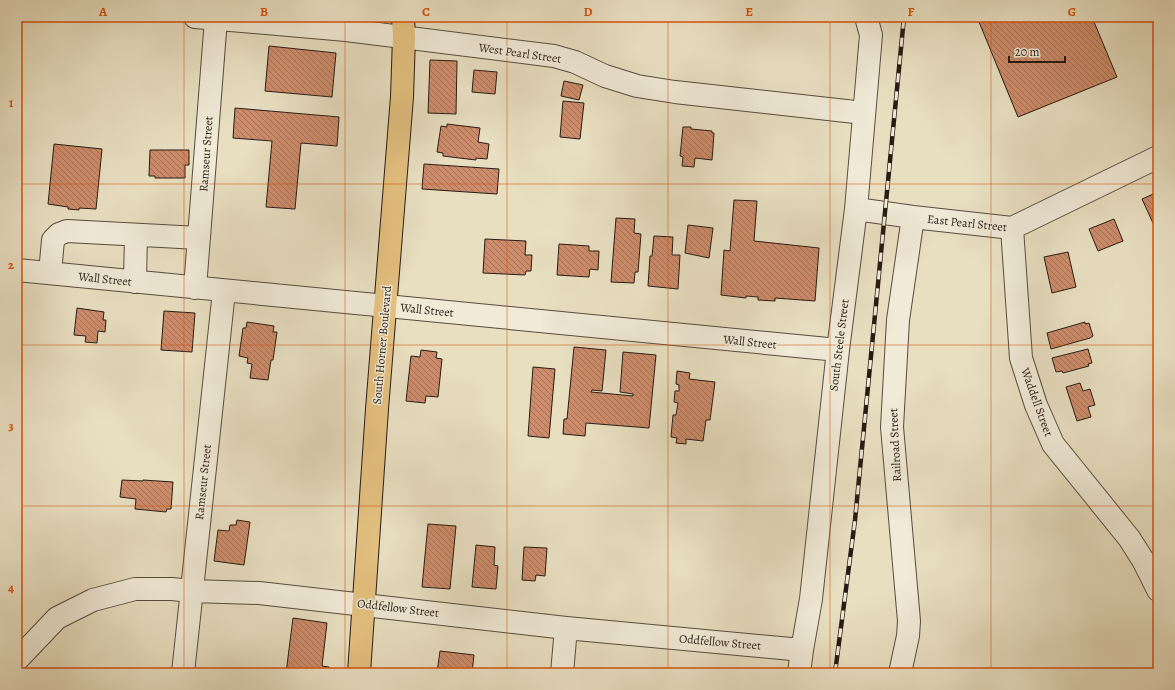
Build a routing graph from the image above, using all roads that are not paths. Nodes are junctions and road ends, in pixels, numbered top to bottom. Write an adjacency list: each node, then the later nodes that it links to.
1 (205, 18): 3 (street, West Pearl Street); 10 (street, Ramseur Street)
2 (870, 23): 4 (street, South Steele Street)
3 (403, 27): 4 (street, West Pearl Street); 16 (main road, South Horner Boulevard)
4 (864, 113): 6 (street, South Steele Street)
5 (1158, 157): 8 (street, East Pearl Street)
6 (856, 209): 7 (street, East Pearl Street); 17 (street, South Steele Street)
7 (913, 217): 8 (street, East Pearl Street); 28 (street, Railroad Street)
8 (1012, 228): 18 (street, Waddell Street)
9 (136, 235): 10 (street); 12 (street); 13 (street)
10 (199, 238): 14 (street, Ramseur Street)
11 (17, 270): 12 (street, Wall Street)
12 (50, 273): 13 (street, Wall Street)
13 (135, 282): 14 (street, Wall Street)
14 (195, 288): 15 (street, Wall Street)
15 (224, 290): 16 (street, Wall Street); 19 (street, Ramseur Street)
16 (386, 306): 17 (street, Wall Street); 20 (main road, South Horner Boulevard)
17 (838, 350): 22 (street, South Steele Street)
18 (1158, 590)
19 (191, 591): 20 (street, Oddfellow Street); 23 (street, Oddfellow Street); 24 (street, Ramseur Street)
20 (364, 604): 21 (street, Oddfellow Street); 25 (main road, South Horner Boulevard)
21 (566, 628): 22 (street, Oddfellow Street); 26 (street)
22 (802, 650): 27 (street, South Steele Street)
23 (17, 660)
24 (183, 673)
25 (359, 673)
26 (562, 673)
27 (799, 673)
28 (900, 673)

